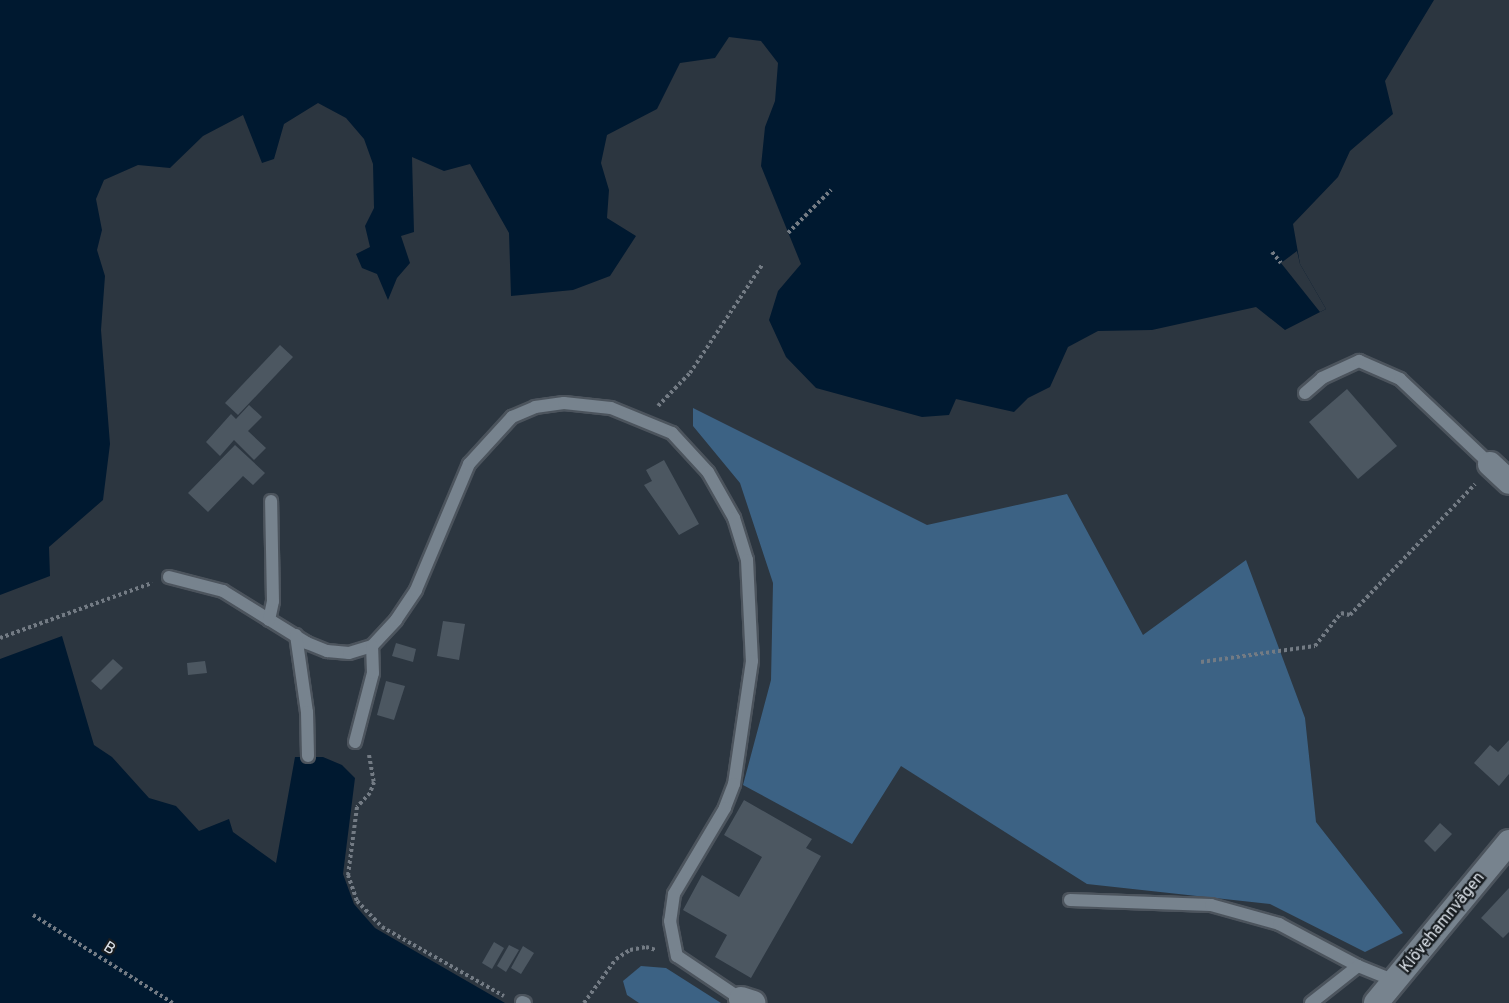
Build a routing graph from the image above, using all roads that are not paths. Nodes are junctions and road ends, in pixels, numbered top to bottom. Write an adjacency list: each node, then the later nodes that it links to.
1 (1305, 393): 2 (lane)
2 (1497, 470)
3 (270, 501): 5 (lane)
4 (169, 577): 5 (lane)
5 (269, 620): 6 (lane)
6 (296, 635): 7 (lane); 9 (lane)
7 (372, 646): 8 (lane); 14 (lane)
8 (355, 742)
9 (308, 756)
10 (1509, 842): 13 (street, Klövehamnvägen)
11 (1070, 900): 12 (lane)
12 (1358, 966): 13 (lane); 15 (lane)
13 (1395, 981): 16 (street, Klövehamnvägen)
14 (747, 1001)
15 (1311, 1003)
16 (1376, 1003)

